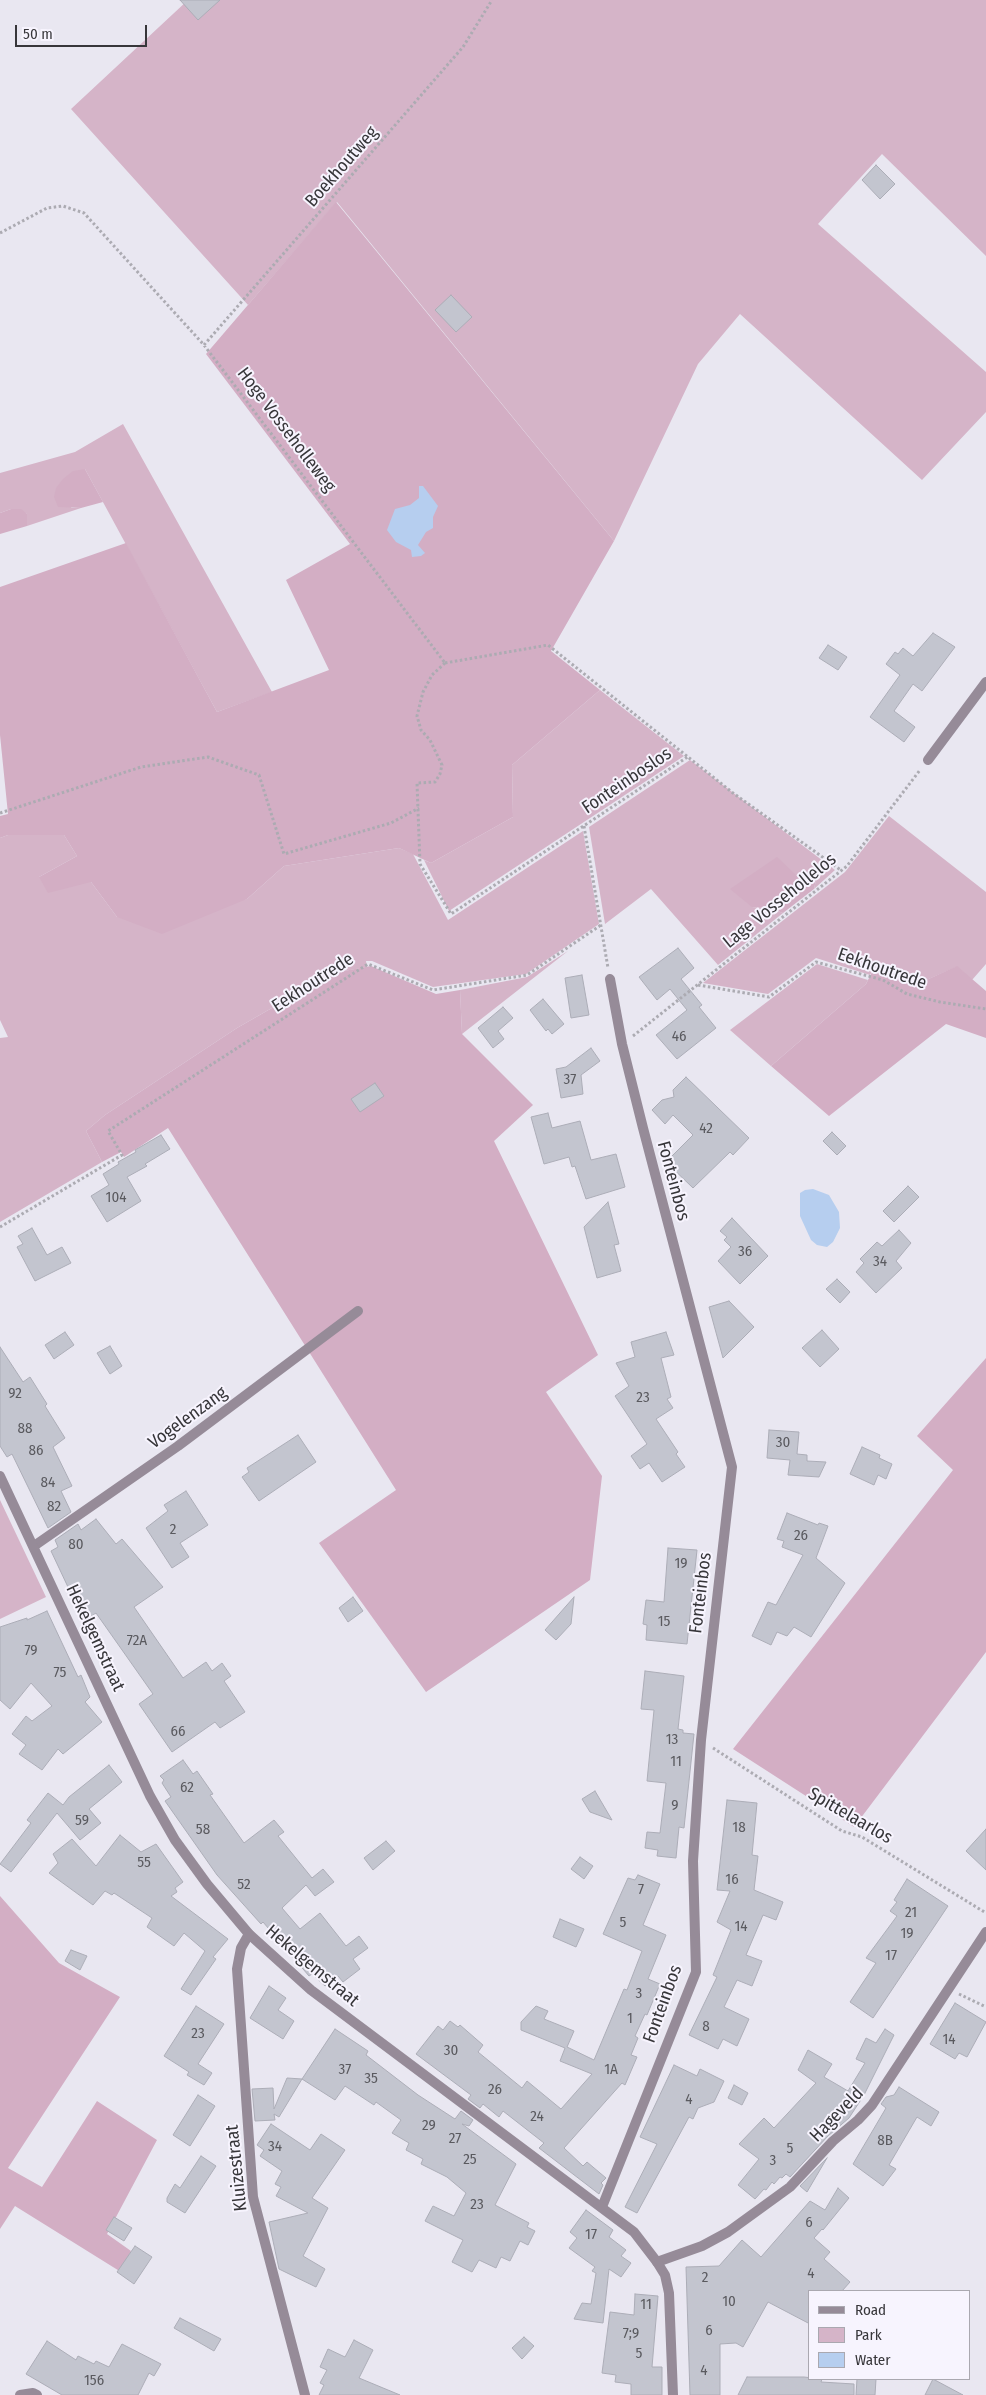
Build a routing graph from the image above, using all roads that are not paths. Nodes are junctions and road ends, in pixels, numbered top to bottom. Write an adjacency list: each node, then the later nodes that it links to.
1 (986, 682): 2 (street)
2 (928, 760)
3 (610, 979): 9 (street, Fonteinbos)
4 (358, 1311): 6 (street, Vogelenzang)
5 (0, 1476): 6 (street, Hekelgemstraat)
6 (34, 1546): 8 (street, Hekelgemstraat)
7 (986, 1932): 10 (street, Hageveld)
8 (249, 1934): 9 (street, Hekelgemstraat); 13 (street, Kluizestraat)
9 (602, 2207): 10 (street, Hekelgemstraat)
10 (657, 2262): 14 (street, Hekelgemstraat)
11 (20, 2395): 12 (street)
12 (37, 2395)
13 (305, 2395)
14 (672, 2395)

